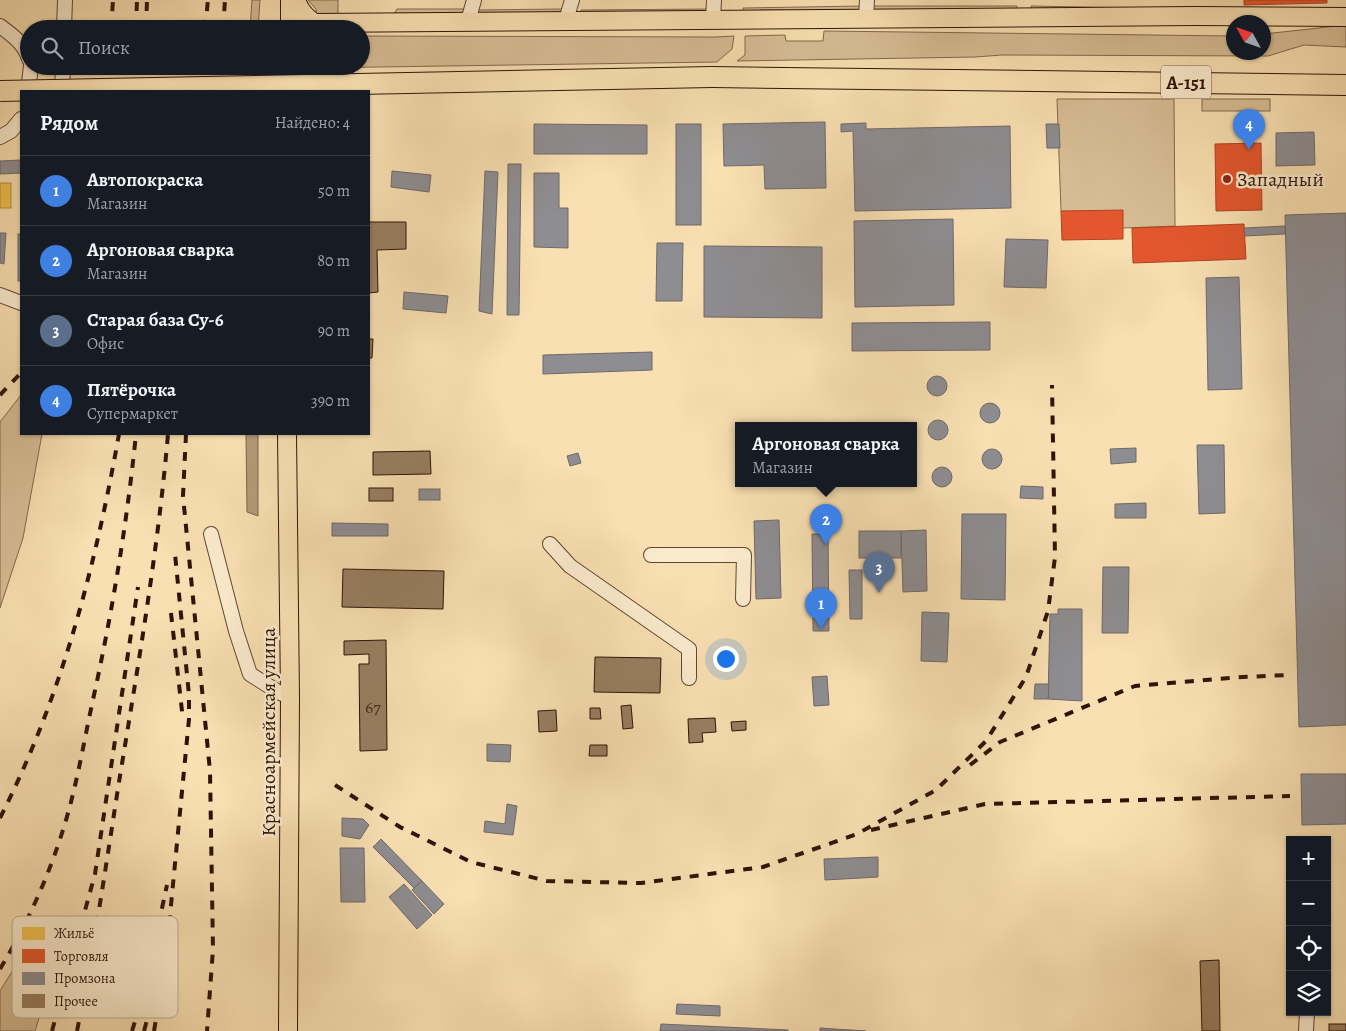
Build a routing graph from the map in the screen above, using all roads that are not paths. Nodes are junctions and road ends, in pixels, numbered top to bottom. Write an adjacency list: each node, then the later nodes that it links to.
1 (65, 0): 9 (street)
2 (290, 0): 10 (main road)
3 (296, 0): 11 (main road)
4 (474, 0): 15 (street)
5 (572, 0): 12 (street)
6 (714, 0): 13 (street)
7 (868, 0): 14 (street)
8 (1346, 17): 14 (main road)
9 (64, 20)
10 (290, 20)
11 (307, 20)
12 (566, 20): 13 (main road); 15 (main road)
13 (713, 20): 14 (main road)
14 (866, 20)
15 (468, 21): 16 (main road)
16 (370, 24)
17 (0, 26): 18 (street)
18 (20, 43)
19 (30, 75): 23 (street)
20 (63, 75): 25 (street)
21 (288, 75): 26 (main road)
22 (1346, 85): 24 (highway, А-151, bridge)
23 (28, 90)
24 (51, 90)
25 (62, 90)
26 (287, 90)
27 (0, 91): 28 (highway, А-151, bridge)
28 (20, 91)
29 (20, 120): 30 (street)
30 (0, 137)
31 (0, 295): 32 (street)
32 (20, 302)
33 (287, 435): 39 (main road, Красноармейская улица)
34 (211, 534): 39 (street)
35 (550, 544): 38 (street)
36 (651, 555): 37 (street)
37 (744, 599)
38 (689, 678)
39 (290, 697): 41 (main road, Красноармейская улица)
40 (1307, 1016): 42 (street)
41 (288, 1031)
42 (1306, 1031)

